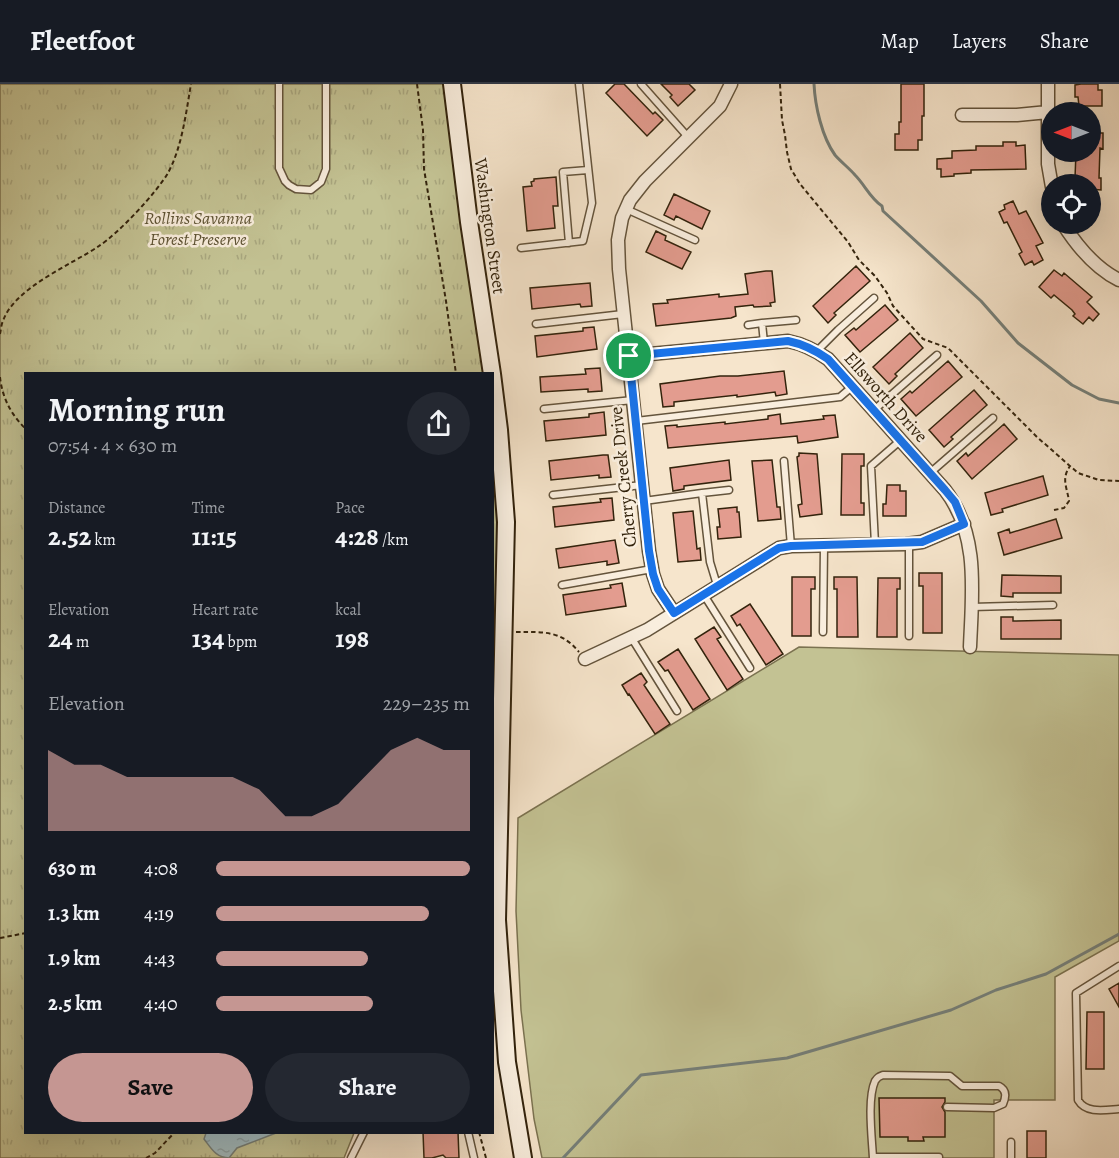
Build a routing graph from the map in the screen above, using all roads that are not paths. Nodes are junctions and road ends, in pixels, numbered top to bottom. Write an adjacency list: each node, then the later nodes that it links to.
1 (279, 84): 2 (lane)
2 (326, 84)
3 (452, 84): 29 (main road, Washington Street)
4 (579, 84): 12 (lane)
5 (641, 84): 11 (lane)
6 (731, 84): 11 (street, Cherry Creek Drive)
7 (1048, 84): 8 (street)
8 (1048, 102)
9 (1041, 113): 10 (street)
10 (962, 115)
11 (689, 138): 13 (street, Cherry Creek Drive)
12 (588, 170): 16 (lane); 16 (lane)
13 (626, 209): 15 (lane); 20 (street, Cherry Creek Drive)
14 (1069, 234): 18 (street)
15 (695, 240)
16 (568, 243): 17 (lane)
17 (520, 248)
18 (1119, 280)
19 (874, 298): 26 (lane)
20 (624, 314): 23 (lane); 28 (street, Cherry Creek Drive)
21 (796, 320): 22 (lane)
22 (762, 323): 24 (lane); 25 (lane)
23 (536, 324)
24 (748, 325)
25 (764, 343): 26 (street, Ellsworth Drive); 28 (street, Ellsworth Drive)
26 (817, 351): 30 (street, Ellsworth Drive)
27 (937, 355): 34 (lane)
28 (629, 356): 32 (street, Cherry Creek Drive)
29 (492, 372)
30 (853, 386): 34 (street, Ellsworth Drive); 36 (lane)
31 (494, 390): 64 (main road, Washington Street)
32 (633, 400): 33 (lane); 36 (street, Cherry Creek Drive)
33 (544, 410)
34 (874, 410): 37 (street, Ellsworth Drive)
35 (993, 418): 39 (lane)
36 (636, 421): 40 (street, Cherry Creek Drive)
37 (901, 440): 39 (street, Ellsworth Drive); 47 (lane)
38 (784, 462): 49 (lane)
39 (930, 473): 45 (street, Ellsworth Drive)
40 (642, 484): 43 (lane); 44 (street, Cherry Creek Drive)
41 (729, 490): 42 (lane)
42 (702, 493): 44 (lane); 52 (lane)
43 (553, 495)
44 (644, 501): 50 (street, Cherry Creek Drive)
45 (964, 524): 46 (street); 55 (street, Ellsworth Drive)
46 (909, 543): 47 (street); 58 (lane)
47 (875, 544): 48 (street)
48 (824, 545): 49 (street); 57 (lane)
49 (791, 546): 52 (street)
50 (652, 569): 51 (lane); 56 (street, Cherry Creek Drive)
51 (562, 585)
52 (717, 586): 53 (street)
53 (703, 595): 56 (street); 62 (lane)
54 (1053, 604): 55 (lane)
55 (972, 607): 60 (street, Ellsworth Drive)
56 (674, 613): 59 (street)
57 (823, 632)
58 (909, 636)
59 (632, 637): 61 (street); 63 (lane)
60 (970, 647)
61 (585, 659)
62 (750, 668)
63 (677, 711)
64 (495, 956): 74 (main road, Washington Street)
65 (1119, 966): 67 (lane)
66 (947, 1107): 75 (lane)
67 (1119, 1109)
68 (363, 1134): 72 (lane)
69 (468, 1134): 73 (lane)
70 (1011, 1143): 76 (lane)
71 (939, 1157): 75 (lane)
72 (351, 1158)
73 (474, 1158)
74 (523, 1158)
75 (873, 1158)
76 (1011, 1158)

